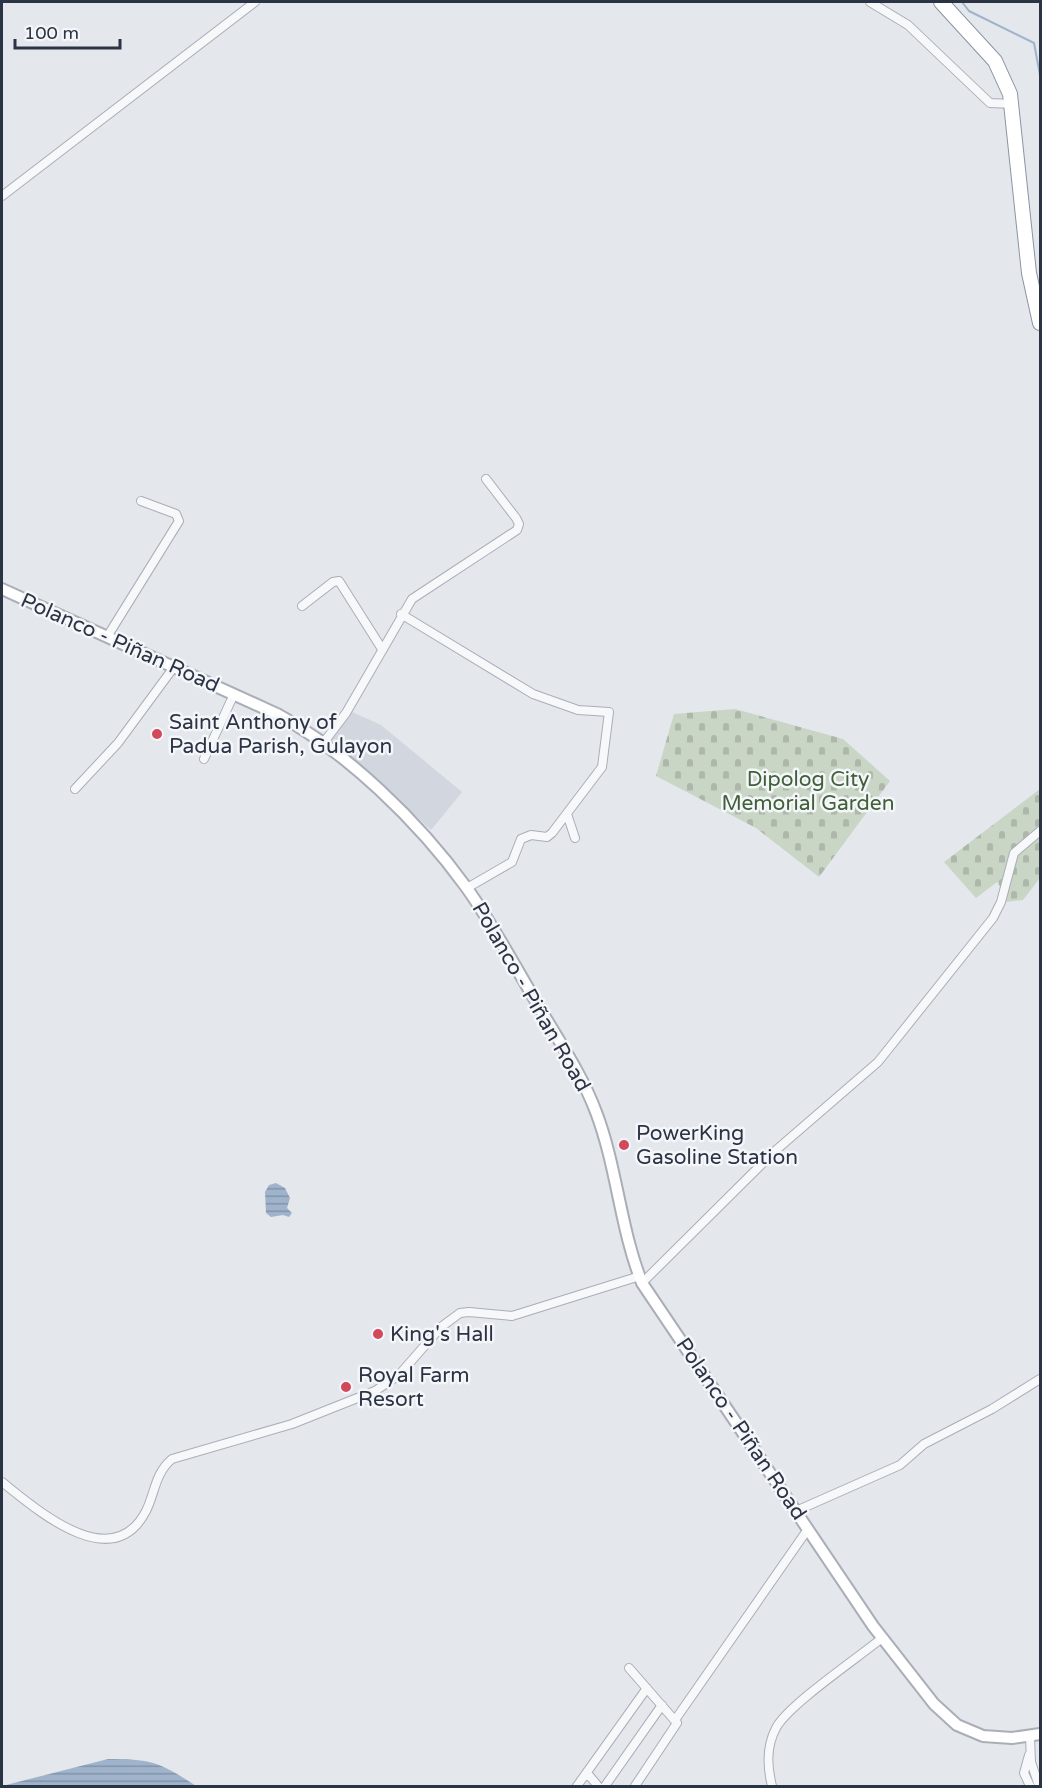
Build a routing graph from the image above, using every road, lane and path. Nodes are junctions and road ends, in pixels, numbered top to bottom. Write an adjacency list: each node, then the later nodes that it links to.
1 (255, 2): 5 (street)
2 (870, 2): 4 (street)
3 (941, 2): 4 (highway)
4 (1013, 104): 6 (highway)
5 (2, 196)
6 (1041, 323)
7 (486, 479): 11 (street)
8 (141, 501): 12 (street)
9 (2, 590): 12 (main road, Polanco - Piñan Road)
10 (302, 606): 13 (street)
11 (401, 614): 13 (street); 19 (street)
12 (107, 637): 14 (main road, Polanco - Piñan Road)
13 (382, 649): 16 (street)
14 (174, 667): 15 (main road, Polanco - Piñan Road); 18 (street)
15 (234, 694): 16 (main road, Polanco - Piñan Road); 17 (street)
16 (324, 742): 22 (main road, Polanco - Piñan Road)
17 (204, 759)
18 (75, 789)
19 (567, 814): 21 (street); 22 (street)
20 (1041, 831): 23 (street)
21 (575, 838)
22 (467, 888): 23 (main road, Polanco - Piñan Road)
23 (641, 1279): 25 (street); 26 (main road, Polanco - Piñan Road)
24 (1041, 1379): 26 (street)
25 (2, 1482)
26 (796, 1510): 27 (main road, Polanco - Piñan Road)
27 (808, 1529): 28 (main road, Polanco - Piñan Road); 32 (street)
28 (882, 1638): 33 (main road, Polanco - Piñan Road); 40 (street)
29 (629, 1668): 30 (street)
30 (647, 1688): 31 (street); 35 (street)
31 (662, 1705): 32 (street); 38 (street)
32 (675, 1720): 39 (street)
33 (1035, 1735): 34 (street)
34 (1031, 1748): 41 (street); 42 (street)
35 (586, 1773): 36 (street); 37 (street)
36 (577, 1786)
37 (598, 1786)
38 (605, 1786)
39 (635, 1786)
40 (772, 1786)
41 (1030, 1786)
42 (1039, 1786)

